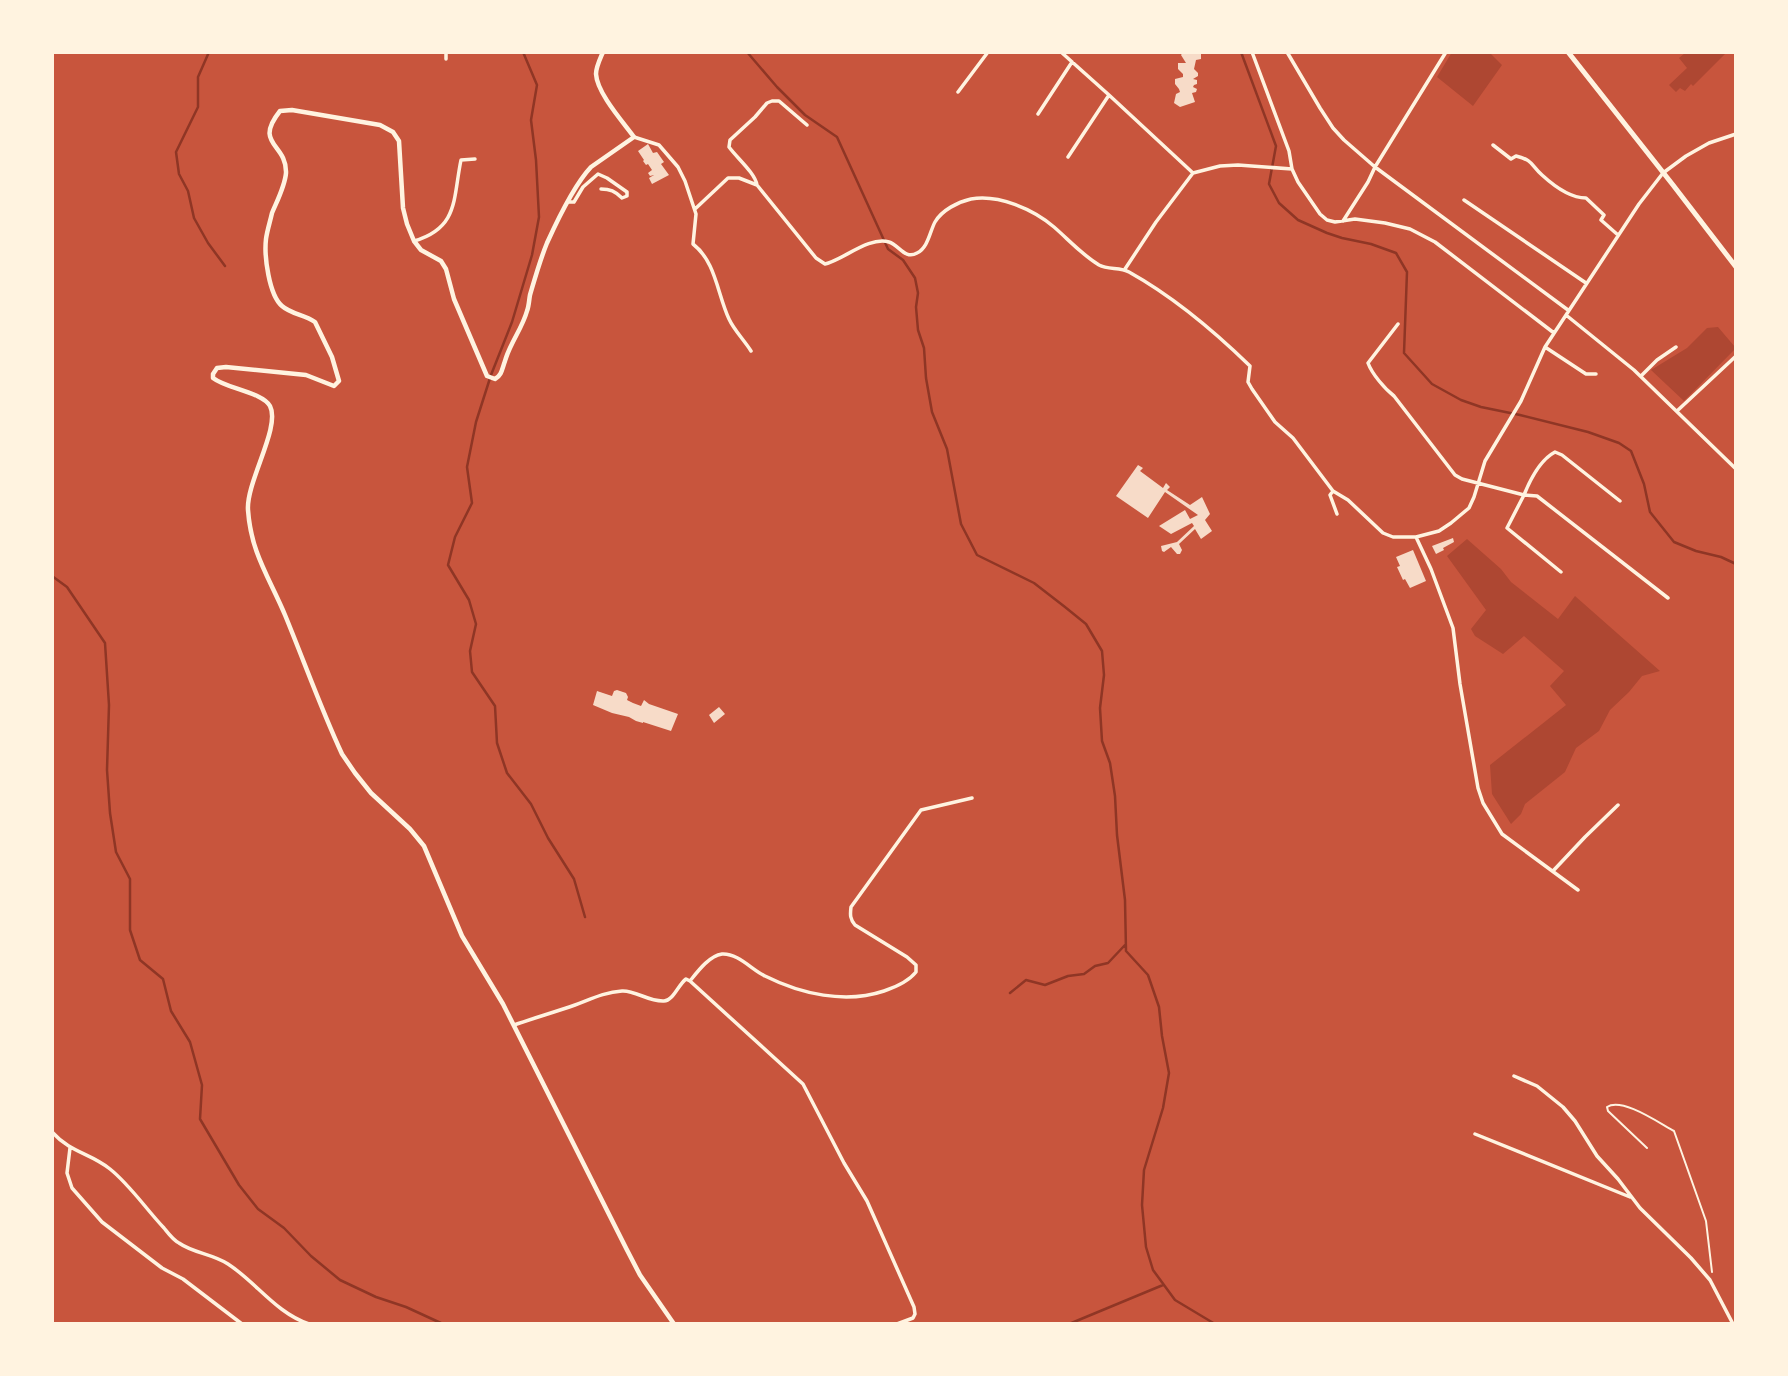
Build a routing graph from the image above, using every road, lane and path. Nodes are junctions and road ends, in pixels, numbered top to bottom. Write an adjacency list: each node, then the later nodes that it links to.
1 (446, 52): 9 (street)
2 (603, 52): 16 (street)
3 (988, 52): 11 (street)
4 (1061, 52): 10 (street)
5 (1252, 52): 21 (street)
6 (1287, 52): 20 (street)
7 (1446, 52): 20 (street)
8 (1568, 52): 23 (main road)
9 (446, 59)
10 (1072, 62): 12 (street); 13 (street)
11 (958, 92)
12 (1109, 95): 18 (street); 22 (street)
13 (1038, 114)
14 (807, 125): 24 (street)
15 (1735, 134): 23 (street)
16 (634, 137): 27 (street); 28 (street)
17 (1493, 145): 30 (street)
18 (1068, 157)
19 (475, 159): 31 (street)
20 (1375, 167): 29 (street); 35 (street)
21 (1292, 169): 22 (street); 29 (street)
22 (1192, 173): 33 (street)
23 (1663, 173): 30 (street); 32 (main road)
24 (757, 185): 28 (street); 33 (street)
25 (601, 189): 27 (street)
26 (1464, 200): 34 (street)
27 (569, 202): 31 (street)
28 (695, 209): 40 (street)
29 (1343, 220): 37 (street)
30 (1618, 235): 34 (street)
31 (414, 241): 59 (street)
32 (1735, 267)
33 (1125, 270): 47 (street)
34 (1587, 283): 35 (street)
35 (1567, 312): 37 (street); 43 (street)
36 (1398, 324): 46 (street)
37 (1554, 333): 39 (street)
38 (1676, 346): 43 (street)
39 (1545, 347): 42 (street); 46 (street)
40 (751, 351)
41 (1735, 356): 44 (street)
42 (1597, 374)
43 (1641, 376): 44 (street)
44 (1677, 411): 45 (street)
45 (1735, 469)
46 (1479, 483): 48 (street); 51 (street)
47 (1333, 491): 50 (street); 51 (street)
48 (1524, 495): 49 (street); 52 (street); 53 (street)
49 (1620, 501)
50 (1337, 514)
51 (1416, 537): 56 (street)
52 (1561, 572)
53 (1668, 598)
54 (972, 798): 58 (street)
55 (1618, 805): 56 (street)
56 (1553, 871): 57 (street)
57 (1578, 890)
58 (690, 981): 59 (street); 70 (street)
59 (513, 1025): 69 (street)
60 (1514, 1076): 65 (street)
61 (52, 1132): 63 (street)
62 (1475, 1134): 65 (street)
63 (70, 1148): 67 (street); 68 (street)
64 (1647, 1148): 66 (path)
65 (1632, 1198): 66 (street)
66 (1710, 1280): 71 (street)
67 (242, 1324)
68 (309, 1324)
69 (674, 1324)
70 (897, 1324)
71 (1733, 1324)

